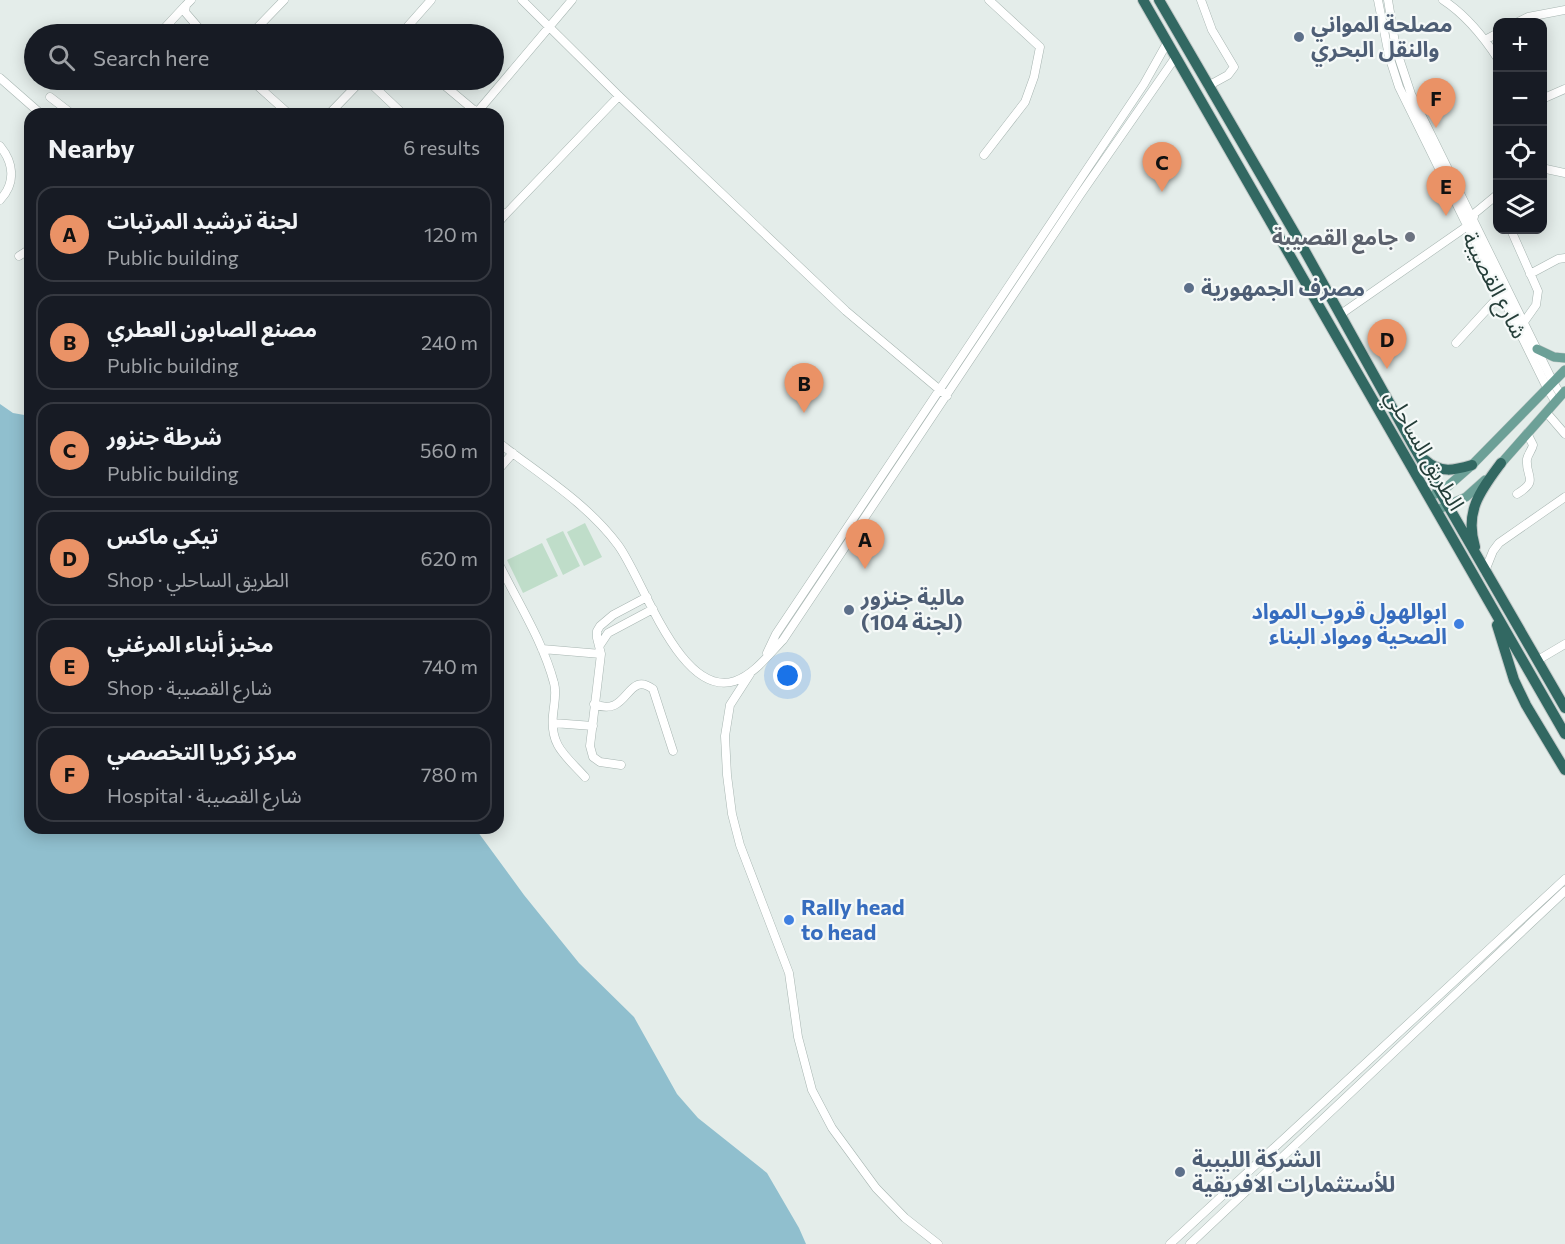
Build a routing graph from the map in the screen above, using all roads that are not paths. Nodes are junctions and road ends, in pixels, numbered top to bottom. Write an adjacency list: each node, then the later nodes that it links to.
1 (284, 0): 17 (street)
2 (431, 0): 18 (street)
3 (522, 0): 19 (street)
4 (572, 0): 19 (street)
5 (989, 0): 45 (street)
6 (1143, 0): 22 (highway, الطريق الساحلي)
7 (1159, 0): 27 (highway, الطريق الساحلي)
8 (1201, 0): 27 (street)
9 (1378, 0): 52 (street, شارع القصيبة)
10 (1388, 0): 51 (street)
11 (1448, 2): 21 (street)
12 (189, 3): 15 (street); 16 (street)
13 (1563, 13): 14 (street)
14 (1526, 18)
15 (169, 24)
16 (194, 24)
17 (261, 24)
18 (410, 24)
19 (550, 26): 26 (street); 34 (street)
20 (1493, 35): 21 (street)
21 (1485, 40): 23 (street)
22 (1167, 44): 24 (highway, الطريق الساحلي); 66 (street)
23 (1493, 53)
24 (1175, 58): 67 (street); 82 (highway, الطريق الساحلي)
25 (0, 78): 37 (street)
26 (504, 80)
27 (1209, 86): 59 (highway, الطريق الساحلي)
28 (1565, 89): 36 (street)
29 (262, 90): 39 (street)
30 (354, 90): 40 (street)
31 (375, 90): 41 (street)
32 (450, 90): 42 (street)
33 (496, 90): 43 (street)
34 (619, 96): 50 (street); 66 (street)
35 (50, 97): 38 (street)
36 (1547, 97)
37 (34, 108)
38 (64, 108)
39 (282, 108)
40 (335, 108)
41 (396, 108)
42 (471, 108)
43 (481, 108)
44 (0, 146): 49 (street)
45 (984, 155)
46 (1547, 168): 47 (street)
47 (1565, 173)
48 (1493, 197): 51 (street)
49 (0, 200)
50 (504, 216)
51 (1473, 220): 52 (street); 60 (street)
52 (1466, 227): 58 (street, شارع القصيبة); 59 (street)
53 (1513, 234): 57 (street)
54 (24, 253): 55 (street)
55 (19, 256)
56 (1565, 258): 57 (street)
57 (1530, 274): 60 (street)
58 (1501, 294): 61 (street); 65 (street, شارع القصيبة)
59 (1341, 314): 72 (highway, الطريق الساحلي)
60 (1524, 322): 62 (street)
61 (1456, 343)
62 (1537, 349): 63 (main road); 65 (street)
63 (1565, 358)
64 (1565, 370): 65 (main road)
65 (1550, 385): 68 (street); 79 (main road)
66 (938, 389): 67 (street); 74 (street)
67 (947, 396): 76 (street)
68 (1560, 396): 69 (main road)
69 (1546, 412): 70 (main road); 71 (street)
70 (1527, 433): 78 (main road); 81 (street)
71 (1565, 434)
72 (1414, 447): 79 (highway); 80 (highway, الطريق الساحلي)
73 (504, 448): 75 (street)
74 (897, 452): 76 (street); 87 (street)
75 (513, 453): 77 (street); 88 (street)
76 (906, 458): 89 (street)
77 (504, 463)
78 (1501, 463): 84 (main road); 85 (highway)
79 (1472, 465): 80 (main road)
80 (1440, 492): 82 (main road); 84 (highway, الطريق الساحلي)
81 (1517, 494)
82 (1430, 496): 84 (highway, الطريق الساحلي)
83 (1565, 497): 85 (street)
84 (1442, 508): 85 (highway, الطريق الساحلي); 90 (highway, الطريق الساحلي)
85 (1482, 566): 96 (highway, الطريق الساحلي)
86 (504, 574): 93 (street)
87 (801, 596): 89 (street); 95 (street)
88 (648, 597): 91 (street); 94 (street)
89 (810, 600): 95 (street)
90 (1491, 605): 102 (highway, الطريق الساحلي); 105 (highway)
91 (653, 609): 94 (street); 97 (street)
92 (1565, 644): 96 (street)
93 (542, 649): 94 (street); 100 (street)
94 (600, 650): 98 (street)
95 (765, 657): 97 (street)
96 (1538, 660): 99 (highway, الطريق الساحلي)
97 (750, 674): 114 (street)
98 (594, 704): 101 (street); 103 (street)
99 (1565, 708)
100 (553, 723): 101 (street); 106 (street)
101 (593, 726): 104 (street)
102 (1565, 734)
103 (673, 751)
104 (621, 765)
105 (1565, 770)
106 (585, 777)
107 (1565, 879): 109 (street)
108 (1565, 891): 109 (street)
109 (1447, 994): 110 (street); 111 (street)
110 (1331, 1095): 111 (street); 112 (street)
111 (1338, 1102): 113 (street)
112 (1195, 1221): 113 (street); 115 (street)
113 (1204, 1231): 116 (street)
114 (938, 1244)
115 (1170, 1244)
116 (1190, 1244)

